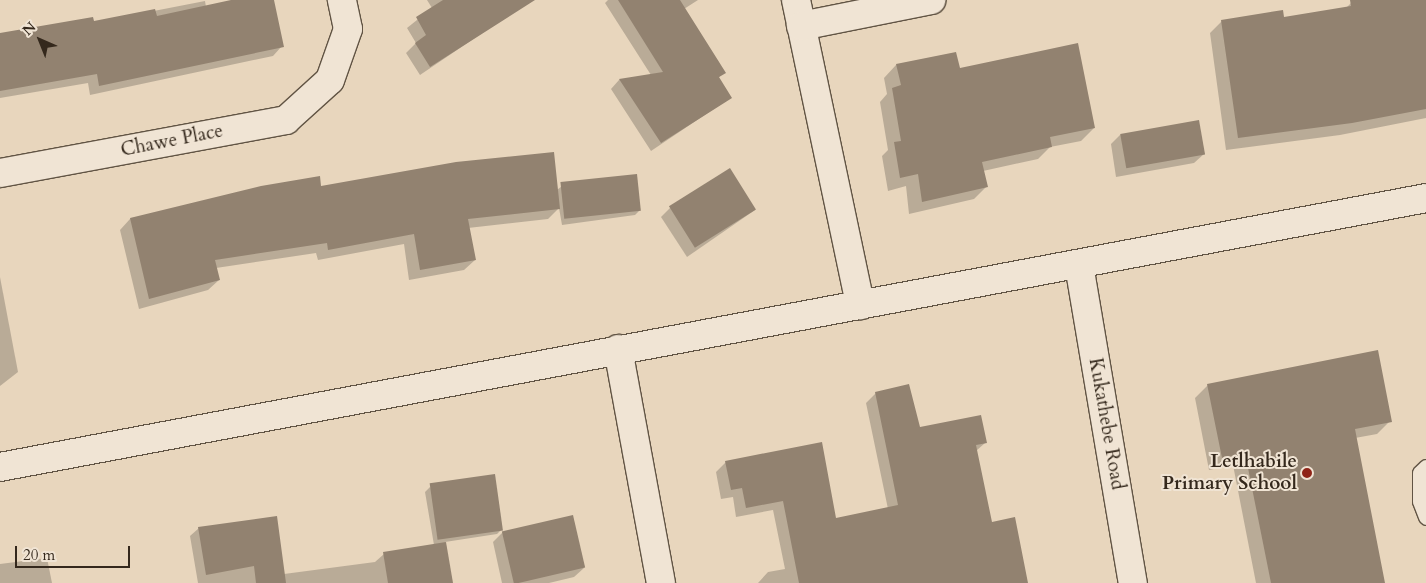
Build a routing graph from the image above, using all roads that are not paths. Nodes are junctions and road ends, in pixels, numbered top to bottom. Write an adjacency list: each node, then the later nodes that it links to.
1 (342, 0): 4 (street, Chawe Place)
2 (931, 0): 3 (street)
3 (798, 13): 7 (street)
4 (0, 173)
5 (1426, 198): 6 (street)
6 (1079, 265): 7 (street); 13 (street, Kukathebe Road)
7 (860, 305): 8 (street)
8 (618, 349): 10 (street); 12 (street)
9 (1426, 467): 11 (lane)
10 (0, 468)
11 (1426, 517)
12 (661, 583)
13 (1133, 583)

